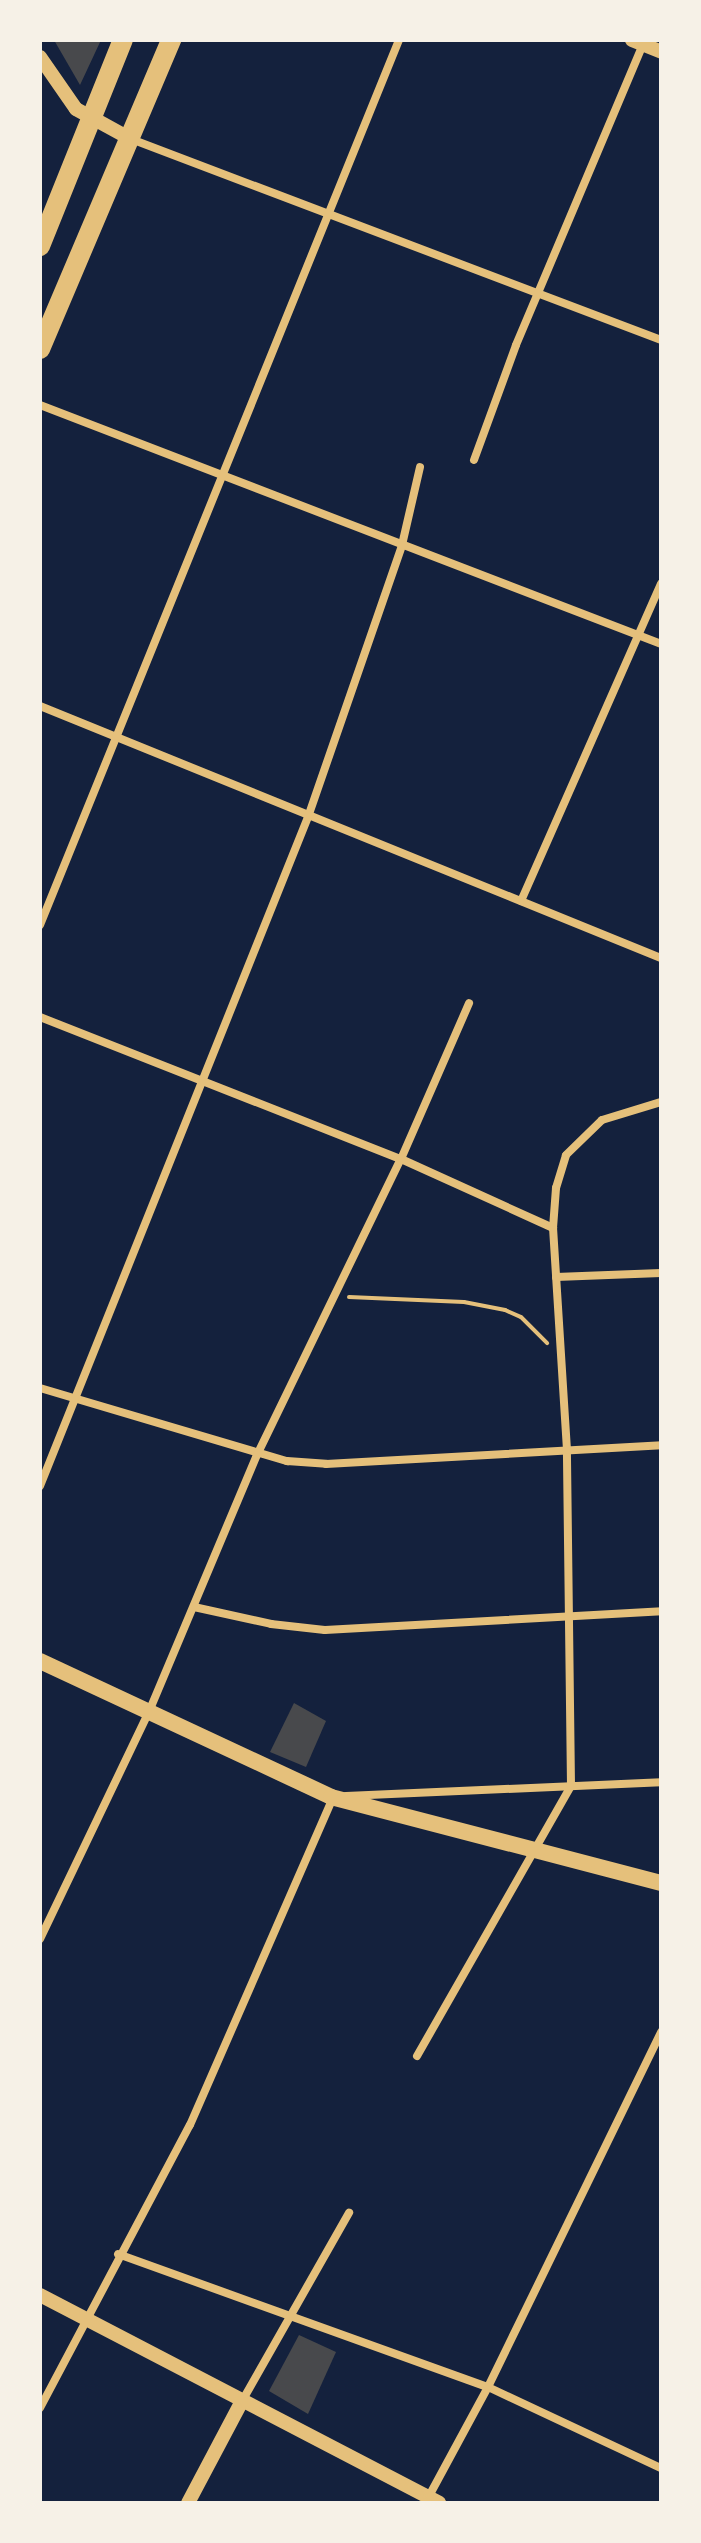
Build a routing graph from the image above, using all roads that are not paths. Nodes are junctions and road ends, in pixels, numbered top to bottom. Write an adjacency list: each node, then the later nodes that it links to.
1 (123, 40): 7 (main road)
2 (171, 40): 8 (main road)
3 (399, 40): 9 (street)
4 (640, 41): 5 (street); 11 (street)
5 (661, 52)
6 (40, 57): 7 (street)
7 (90, 119): 8 (street); 10 (main road)
8 (129, 138): 9 (street); 13 (main road)
9 (327, 212): 11 (street); 17 (street)
10 (40, 246)
11 (539, 292): 12 (street); 15 (street)
12 (661, 340)
13 (40, 349)
14 (40, 405): 17 (street)
15 (474, 460)
16 (420, 467): 18 (street)
17 (221, 474): 18 (street); 23 (street)
18 (402, 545): 20 (street); 24 (street)
19 (661, 584): 20 (street)
20 (640, 637): 21 (street); 25 (street)
21 (661, 644)
22 (40, 706): 23 (street)
23 (114, 736): 24 (street); 26 (street)
24 (308, 817): 25 (street); 30 (street)
25 (521, 901): 27 (street)
26 (40, 925)
27 (661, 958)
28 (469, 1003): 32 (street)
29 (40, 1017): 30 (street)
30 (201, 1078): 32 (street); 37 (street)
31 (660, 1101): 33 (street)
32 (401, 1159): 33 (street); 40 (street)
33 (553, 1228): 35 (street)
34 (661, 1273): 35 (street)
35 (556, 1277): 39 (street)
36 (40, 1388): 37 (street)
37 (77, 1402): 40 (street); 41 (street)
38 (661, 1445): 39 (street)
39 (567, 1450): 40 (street); 44 (street)
40 (257, 1455): 42 (street)
41 (40, 1486)
42 (194, 1607): 44 (street); 46 (street)
43 (661, 1611): 44 (street)
44 (570, 1614): 48 (street)
45 (40, 1661): 46 (main road)
46 (148, 1714): 49 (main road); 52 (street)
47 (661, 1782): 48 (street)
48 (571, 1786): 49 (street); 50 (street)
49 (331, 1797): 50 (main road); 56 (street)
50 (538, 1852): 51 (main road); 54 (street)
51 (661, 1883)
52 (40, 1939)
53 (661, 2032): 60 (street)
54 (417, 2056)
55 (349, 2213): 58 (street)
56 (118, 2254): 58 (street); 59 (street)
57 (40, 2295): 59 (street)
58 (291, 2314): 60 (street); 61 (street)
59 (83, 2319): 61 (street); 62 (street)
60 (488, 2387): 63 (street); 65 (street)
61 (241, 2403): 64 (street); 66 (street)
62 (40, 2408)
63 (661, 2468)
64 (411, 2497): 65 (street)
65 (434, 2500)
66 (188, 2503)

